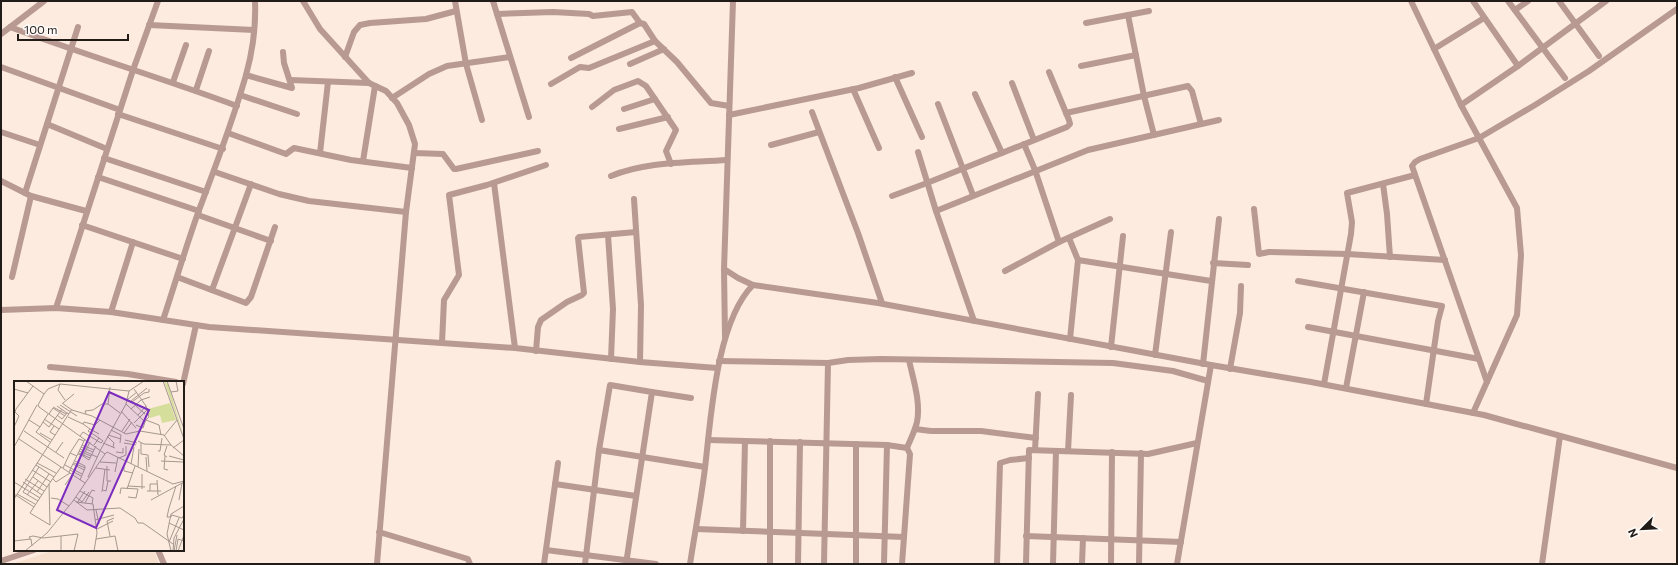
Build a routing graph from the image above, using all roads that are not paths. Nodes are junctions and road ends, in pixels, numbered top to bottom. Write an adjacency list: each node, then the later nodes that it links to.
1 (44, 1): 25 (street)
2 (158, 1): 24 (street)
3 (255, 1): 27 (street)
4 (303, 1): 39 (street)
5 (455, 1): 16 (street)
6 (493, 1): 18 (street)
7 (733, 1): 70 (street)
8 (1411, 1): 33 (street)
9 (1473, 1): 20 (street)
10 (1508, 1): 15 (street)
11 (1528, 1): 15 (street)
12 (1559, 1): 23 (street)
13 (1606, 1): 23 (street)
14 (1677, 9): 90 (street)
15 (1515, 10): 31 (street)
16 (456, 11): 39 (street); 42 (street)
17 (1149, 11): 19 (street)
18 (497, 14): 21 (street); 40 (street)
19 (1128, 15): 22 (street); 37 (street)
20 (1484, 18): 33 (street); 45 (street)
21 (640, 23): 29 (street); 41 (street)
22 (1086, 23)
23 (1576, 24): 31 (street); 38 (street)
24 (149, 25): 27 (street); 47 (street)
25 (10, 27): 28 (street); 34 (street)
26 (78, 27): 34 (street)
27 (254, 30): 50 (street)
28 (1, 34)
29 (655, 41): 32 (street); 57 (street)
30 (186, 45): 54 (street)
31 (1543, 48): 45 (street); 52 (street)
32 (664, 49): 43 (street); 70 (street)
33 (1434, 49): 68 (street)
34 (70, 50): 47 (street); 59 (street)
35 (210, 51): 61 (street)
36 (283, 52): 53 (street)
37 (1136, 55): 44 (street); 64 (street)
38 (1599, 56)
39 (345, 57): 58 (street)
40 (510, 57): 42 (street); 78 (street)
41 (571, 58)
42 (466, 64): 65 (street); 80 (street)
43 (630, 64)
44 (1082, 66)
45 (1518, 66): 68 (street)
46 (1, 67): 59 (street)
47 (133, 70): 54 (street); 73 (street)
48 (1049, 72): 75 (street)
49 (912, 73): 51 (street)
50 (246, 75): 53 (street); 63 (street)
51 (895, 77): 60 (street); 89 (street)
52 (1565, 78)
53 (290, 80): 55 (street)
54 (172, 82): 61 (street)
55 (328, 82): 58 (street); 101 (street)
56 (1012, 83): 91 (street)
57 (551, 84)
58 (372, 85): 65 (street); 105 (street)
59 (58, 88): 73 (street); 82 (street)
60 (853, 89): 77 (street); 95 (street)
61 (196, 90): 69 (street)
62 (975, 94): 102 (street)
63 (240, 95): 69 (street); 76 (street)
64 (1144, 96): 75 (street); 83 (street); 88 (street)
65 (392, 98): 99 (street)
66 (655, 99): 71 (street); 72 (street); 79 (street)
67 (938, 104): 109 (street)
68 (1461, 105): 90 (street)
69 (237, 106): 87 (street)
70 (729, 106): 77 (street)
71 (592, 107)
72 (624, 109)
73 (119, 112): 96 (street); 97 (street)
74 (812, 112): 86 (street)
75 (1066, 113): 91 (street)
76 (297, 114)
77 (729, 115): 104 (street)
78 (529, 116)
79 (668, 117): 84 (street); 106 (street)
80 (482, 120)
81 (1219, 120): 83 (street)
82 (47, 124): 93 (street); 96 (street)
83 (1201, 124): 88 (street)
84 (619, 129)
85 (1, 132): 93 (street)
86 (819, 132): 94 (street); 164 (street)
87 (228, 133): 97 (street); 101 (street)
88 (1154, 135): 110 (street)
89 (922, 137)
90 (1479, 138): 112 (street); 196 (street)
91 (1034, 140): 92 (street)
92 (1024, 144): 102 (street); 110 (street)
93 (40, 145): 121 (street)
94 (771, 145)
95 (879, 148)
96 (107, 149): 103 (street)
97 (222, 149): 111 (street)
98 (538, 151): 99 (street)
99 (414, 152): 108 (street)
100 (918, 152): 117 (street)
101 (320, 153): 105 (street)
102 (1002, 153): 109 (street)
103 (104, 158): 114 (street); 120 (street)
104 (727, 160): 106 (street); 152 (street)
105 (363, 162): 108 (street)
106 (671, 164): 113 (street)
107 (546, 165): 116 (street)
108 (412, 168): 129 (street)
109 (963, 169): 117 (street); 122 (street)
110 (1035, 170): 122 (street); 143 (street)
111 (215, 172): 118 (street); 120 (street)
112 (1415, 175): 119 (street); 148 (street)
113 (611, 176)
114 (98, 177): 128 (street); 130 (street)
115 (1, 181): 121 (street)
116 (494, 183): 177 (street); 179 (street)
117 (927, 183): 124 (street); 127 (street)
118 (251, 184): 129 (street); 135 (street)
119 (1383, 184): 144 (street); 145 (street)
120 (206, 192): 130 (street)
121 (25, 193): 123 (street)
122 (973, 195): 127 (street)
123 (31, 196): 128 (street); 155 (street)
124 (892, 196)
125 (634, 199): 136 (street)
126 (1254, 209): 144 (street)
127 (936, 211): 169 (street)
128 (86, 212): 133 (street)
129 (406, 212): 174 (street)
130 (198, 213): 135 (street); 146 (street)
131 (1110, 219): 140 (street)
132 (1219, 219): 149 (street)
133 (82, 225): 142 (street); 165 (street)
134 (276, 227): 141 (street)
135 (235, 228): 141 (street); 162 (street)
136 (636, 232): 138 (street); 186 (street)
137 (1171, 232): 154 (street)
138 (608, 235): 180 (street); 183 (street)
139 (1123, 236): 151 (street)
140 (1069, 238): 143 (street); 147 (street)
141 (271, 241): 162 (street)
142 (133, 242): 146 (street); 167 (street)
143 (1059, 242): 153 (street)
144 (1347, 254): 145 (street); 161 (street)
145 (1390, 257): 148 (street)
146 (183, 259): 156 (street)
147 (1078, 260): 151 (street); 175 (street)
148 (1444, 260): 184 (street)
149 (1213, 263): 150 (street); 157 (street)
150 (1248, 265)
151 (1119, 266): 154 (street); 178 (street)
152 (724, 269): 159 (street); 176 (street)
153 (1006, 271)
154 (1166, 274): 157 (street); 182 (street)
155 (12, 277)
156 (177, 277): 162 (street); 168 (street)
157 (1211, 281): 189 (street)
158 (1298, 281): 161 (street)
159 (753, 285): 164 (street); 176 (street)
160 (1241, 286): 192 (street)
161 (1341, 288): 163 (street); 172 (street)
162 (212, 290)
163 (1364, 292): 173 (street); 181 (street)
164 (882, 303): 169 (street)
165 (56, 308): 166 (street); 167 (street)
166 (1, 310)
167 (111, 312): 168 (street)
168 (163, 320): 170 (street)
169 (974, 321): 175 (street)
170 (196, 325): 174 (street); 194 (street)
171 (1308, 327): 172 (street)
172 (1334, 332): 173 (street); 197 (street)
173 (1356, 336): 181 (street); 198 (street)
174 (396, 339): 177 (street); 233 (street)
175 (1070, 339): 178 (street)
176 (725, 342): 188 (street)
177 (442, 343): 179 (street)
178 (1111, 346): 182 (street)
179 (515, 348): 180 (street)
180 (536, 351): 183 (street)
181 (1434, 352): 184 (street); 203 (street)
182 (1155, 355): 189 (street)
183 (611, 359): 186 (street)
184 (1479, 359): 196 (street)
185 (909, 360): 187 (street); 195 (street); 205 (street)
186 (640, 362): 188 (street)
187 (828, 363): 188 (street); 212 (street)
188 (718, 364): 208 (street)
189 (1203, 364): 190 (street)
190 (1210, 365): 192 (street); 195 (street)
191 (50, 367): 193 (street)
192 (1230, 369): 197 (street)
193 (170, 381)
194 (183, 381)
195 (1208, 381): 213 (street)
196 (1487, 382): 204 (street)
197 (1324, 384): 198 (street)
198 (1346, 388): 203 (street)
199 (652, 392): 202 (street); 217 (street); 223 (street)
200 (1038, 394): 207 (street)
201 (1071, 396): 220 (street)
202 (691, 398)
203 (1426, 404): 204 (street)
204 (1473, 413): 206 (street)
205 (914, 429): 207 (street); 216 (street)
206 (1560, 436): 227 (street); 272 (street)
207 (1036, 438): 218 (street)
208 (708, 440): 209 (street); 226 (street)
209 (745, 441): 210 (street); 232 (street)
210 (770, 442): 211 (street); 234 (street)
211 (800, 442): 212 (street); 235 (street)
212 (826, 443): 214 (street); 236 (street)
213 (1197, 443): 222 (street); 245 (street)
214 (856, 444): 215 (street); 237 (street)
215 (887, 445): 216 (street); 239 (street)
216 (907, 448): 240 (street)
217 (600, 450): 223 (street); 229 (street)
218 (1035, 450): 219 (street); 224 (street)
219 (1056, 451): 220 (street); 241 (street)
220 (1068, 451): 221 (street)
221 (1112, 452): 222 (street); 243 (street)
222 (1141, 453): 244 (street)
223 (642, 457): 226 (street); 230 (street)
224 (1029, 458): 238 (street); 265 (street)
225 (558, 464): 228 (street)
226 (705, 467): 231 (street)
227 (1677, 468)
228 (555, 484): 229 (street); 246 (street)
229 (594, 490): 230 (street); 249 (street)
230 (636, 496): 251 (street)
231 (696, 529): 232 (street); 258 (street)
232 (743, 531): 234 (street)
233 (379, 532): 253 (street); 254 (street)
234 (770, 532): 235 (street); 259 (street)
235 (799, 533): 236 (street); 260 (street)
236 (825, 534): 237 (street); 261 (street)
237 (856, 536): 239 (street); 262 (street)
238 (1026, 536): 241 (street); 266 (street)
239 (885, 537): 240 (street); 263 (street)
240 (904, 537): 264 (street)
241 (1054, 537): 242 (street); 267 (street)
242 (1083, 538): 243 (street); 268 (street)
243 (1111, 539): 244 (street); 269 (street)
244 (1140, 540): 245 (street); 270 (street)
245 (1180, 542): 271 (street)
246 (546, 550): 249 (street); 255 (street)
247 (31, 551): 250 (street)
248 (158, 551): 252 (street)
249 (586, 555): 251 (street); 256 (street)
250 (1, 561)
251 (627, 562): 257 (street)
252 (164, 564)
253 (377, 564)
254 (470, 564)
255 (544, 564)
256 (585, 564)
257 (656, 564)
258 (690, 564)
259 (770, 564)
260 (798, 564)
261 (824, 564)
262 (856, 564)
263 (884, 564)
264 (902, 564)
265 (997, 564)
266 (1026, 564)
267 (1053, 564)
268 (1082, 564)
269 (1111, 564)
270 (1139, 564)
271 (1177, 564)
272 (1542, 564)

